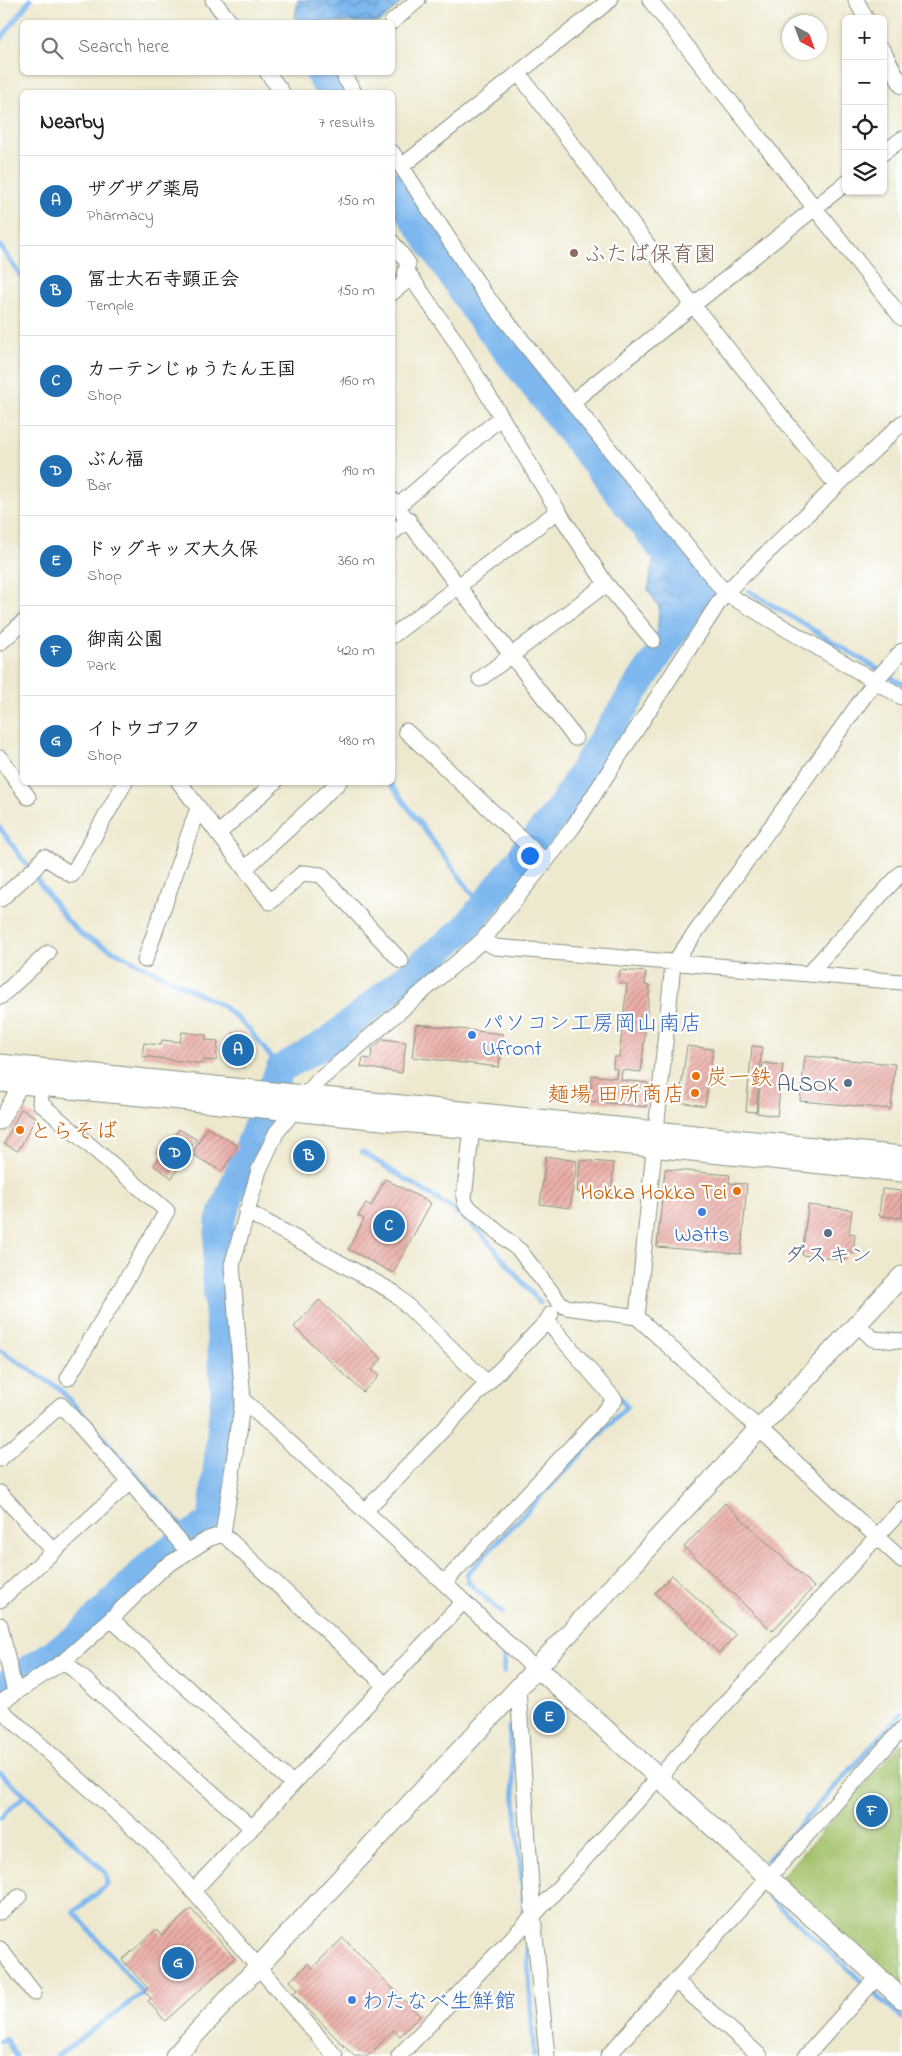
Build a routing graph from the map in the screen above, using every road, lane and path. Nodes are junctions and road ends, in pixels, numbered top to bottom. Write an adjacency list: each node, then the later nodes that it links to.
1 (213, 0): 7 (street)
2 (418, 0): 8 (street)
3 (610, 0): 10 (street)
4 (650, 0): 21 (street)
5 (856, 0): 6 (street)
6 (864, 15)
7 (228, 20)
8 (394, 20)
9 (887, 58): 13 (street)
10 (519, 74): 19 (street); 25 (street)
11 (269, 75): 14 (street)
12 (346, 75): 15 (street)
13 (902, 86)
14 (280, 90)
15 (353, 90)
16 (902, 139): 17 (street)
17 (887, 151)
18 (395, 156): 19 (street)
19 (402, 166): 27 (street)
20 (842, 186): 21 (street)
21 (815, 207): 25 (street); 26 (street)
22 (395, 246): 23 (street)
23 (406, 270): 24 (street); 28 (street)
24 (395, 291)
25 (693, 305): 27 (street); 30 (street)
26 (902, 318)
27 (572, 402): 37 (street)
28 (502, 418): 31 (street); 32 (street)
29 (902, 423): 30 (street)
30 (836, 486): 37 (street)
31 (395, 503): 33 (street)
32 (558, 510): 35 (street); 36 (street)
33 (409, 520): 34 (street); 36 (street)
34 (395, 530)
35 (606, 584): 40 (street); 43 (street)
36 (459, 585): 39 (street); 43 (street)
37 (725, 593): 44 (street); 57 (street)
38 (20, 625): 41 (street)
39 (395, 634)
40 (653, 640)
41 (0, 643)
42 (902, 652): 44 (street)
43 (512, 655): 45 (street); 48 (street)
44 (880, 675): 46 (street); 65 (street)
45 (480, 679)
46 (902, 697)
47 (406, 730): 57 (street)
48 (576, 738)
49 (0, 758): 54 (street)
50 (123, 785): 60 (street)
51 (181, 785): 55 (street)
52 (272, 785): 56 (street)
53 (336, 785): 58 (street)
54 (28, 797)
55 (198, 808): 56 (street); 63 (street)
56 (218, 834): 58 (street)
57 (542, 858): 61 (street)
58 (245, 869): 64 (street)
59 (902, 872): 66 (street)
60 (0, 899)
61 (483, 940): 65 (street); 73 (street)
62 (48, 953): 68 (street)
63 (145, 960)
64 (401, 961)
65 (673, 964): 66 (street); 77 (street)
66 (809, 974): 67 (street)
67 (902, 982)
68 (0, 997)
69 (0, 1064): 70 (street)
70 (43, 1077): 72 (street); 73 (street); 74 (street); 87 (street)
71 (0, 1082): 72 (street)
72 (21, 1084): 75 (street)
73 (307, 1094): 74 (street); 77 (street)
74 (294, 1112): 76 (street); 80 (street)
75 (0, 1122)
76 (472, 1128): 77 (street); 82 (street)
77 (654, 1139): 78 (street); 79 (street); 83 (street)
78 (902, 1156)
79 (902, 1172)
80 (246, 1211): 88 (street); 89 (street)
81 (902, 1276): 85 (street)
82 (559, 1302): 83 (street); 84 (street)
83 (637, 1317): 90 (street)
84 (547, 1321): 88 (street); 101 (street)
85 (857, 1324): 86 (street); 90 (street)
86 (902, 1341)
87 (68, 1378)
88 (487, 1383): 95 (street)
89 (243, 1400): 95 (street); 96 (street)
90 (759, 1429): 97 (street); 107 (street)
91 (0, 1459): 92 (street)
92 (130, 1482): 98 (street); 99 (street)
93 (0, 1493): 99 (street)
94 (902, 1509): 97 (street)
95 (365, 1511): 101 (street)
96 (223, 1534): 98 (street); 109 (street)
97 (876, 1536): 100 (street); 114 (street)
98 (184, 1546): 104 (street)
99 (54, 1551): 102 (street)
100 (902, 1560)
101 (444, 1583): 103 (street)
102 (0, 1600)
103 (463, 1602): 107 (street); 109 (street)
104 (111, 1619): 106 (street); 115 (street)
105 (0, 1624): 108 (street)
106 (64, 1661): 108 (street); 116 (street)
107 (535, 1669): 110 (street); 114 (street)
108 (13, 1684): 111 (street)
109 (385, 1685): 115 (street)
110 (518, 1688): 121 (street); 123 (street)
111 (0, 1703)
112 (0, 1708): 118 (street)
113 (902, 1729): 117 (street)
114 (659, 1777): 117 (street); 121 (street)
115 (292, 1783): 116 (street)
116 (251, 1827): 118 (street)
117 (769, 1877): 124 (street); 125 (street)
118 (193, 1891): 123 (street)
119 (19, 1897): 120 (street)
120 (0, 1912)
121 (527, 1922): 130 (street); 131 (street)
122 (0, 1949): 126 (street)
123 (258, 1966): 128 (street); 129 (street)
124 (676, 1981): 132 (street); 133 (street)
125 (871, 1984): 127 (street); 134 (street)
126 (34, 1993)
127 (902, 1999)
128 (175, 2056)
129 (335, 2056)
130 (399, 2056)
131 (547, 2056)
132 (608, 2056)
133 (760, 2056)
134 (806, 2056)

